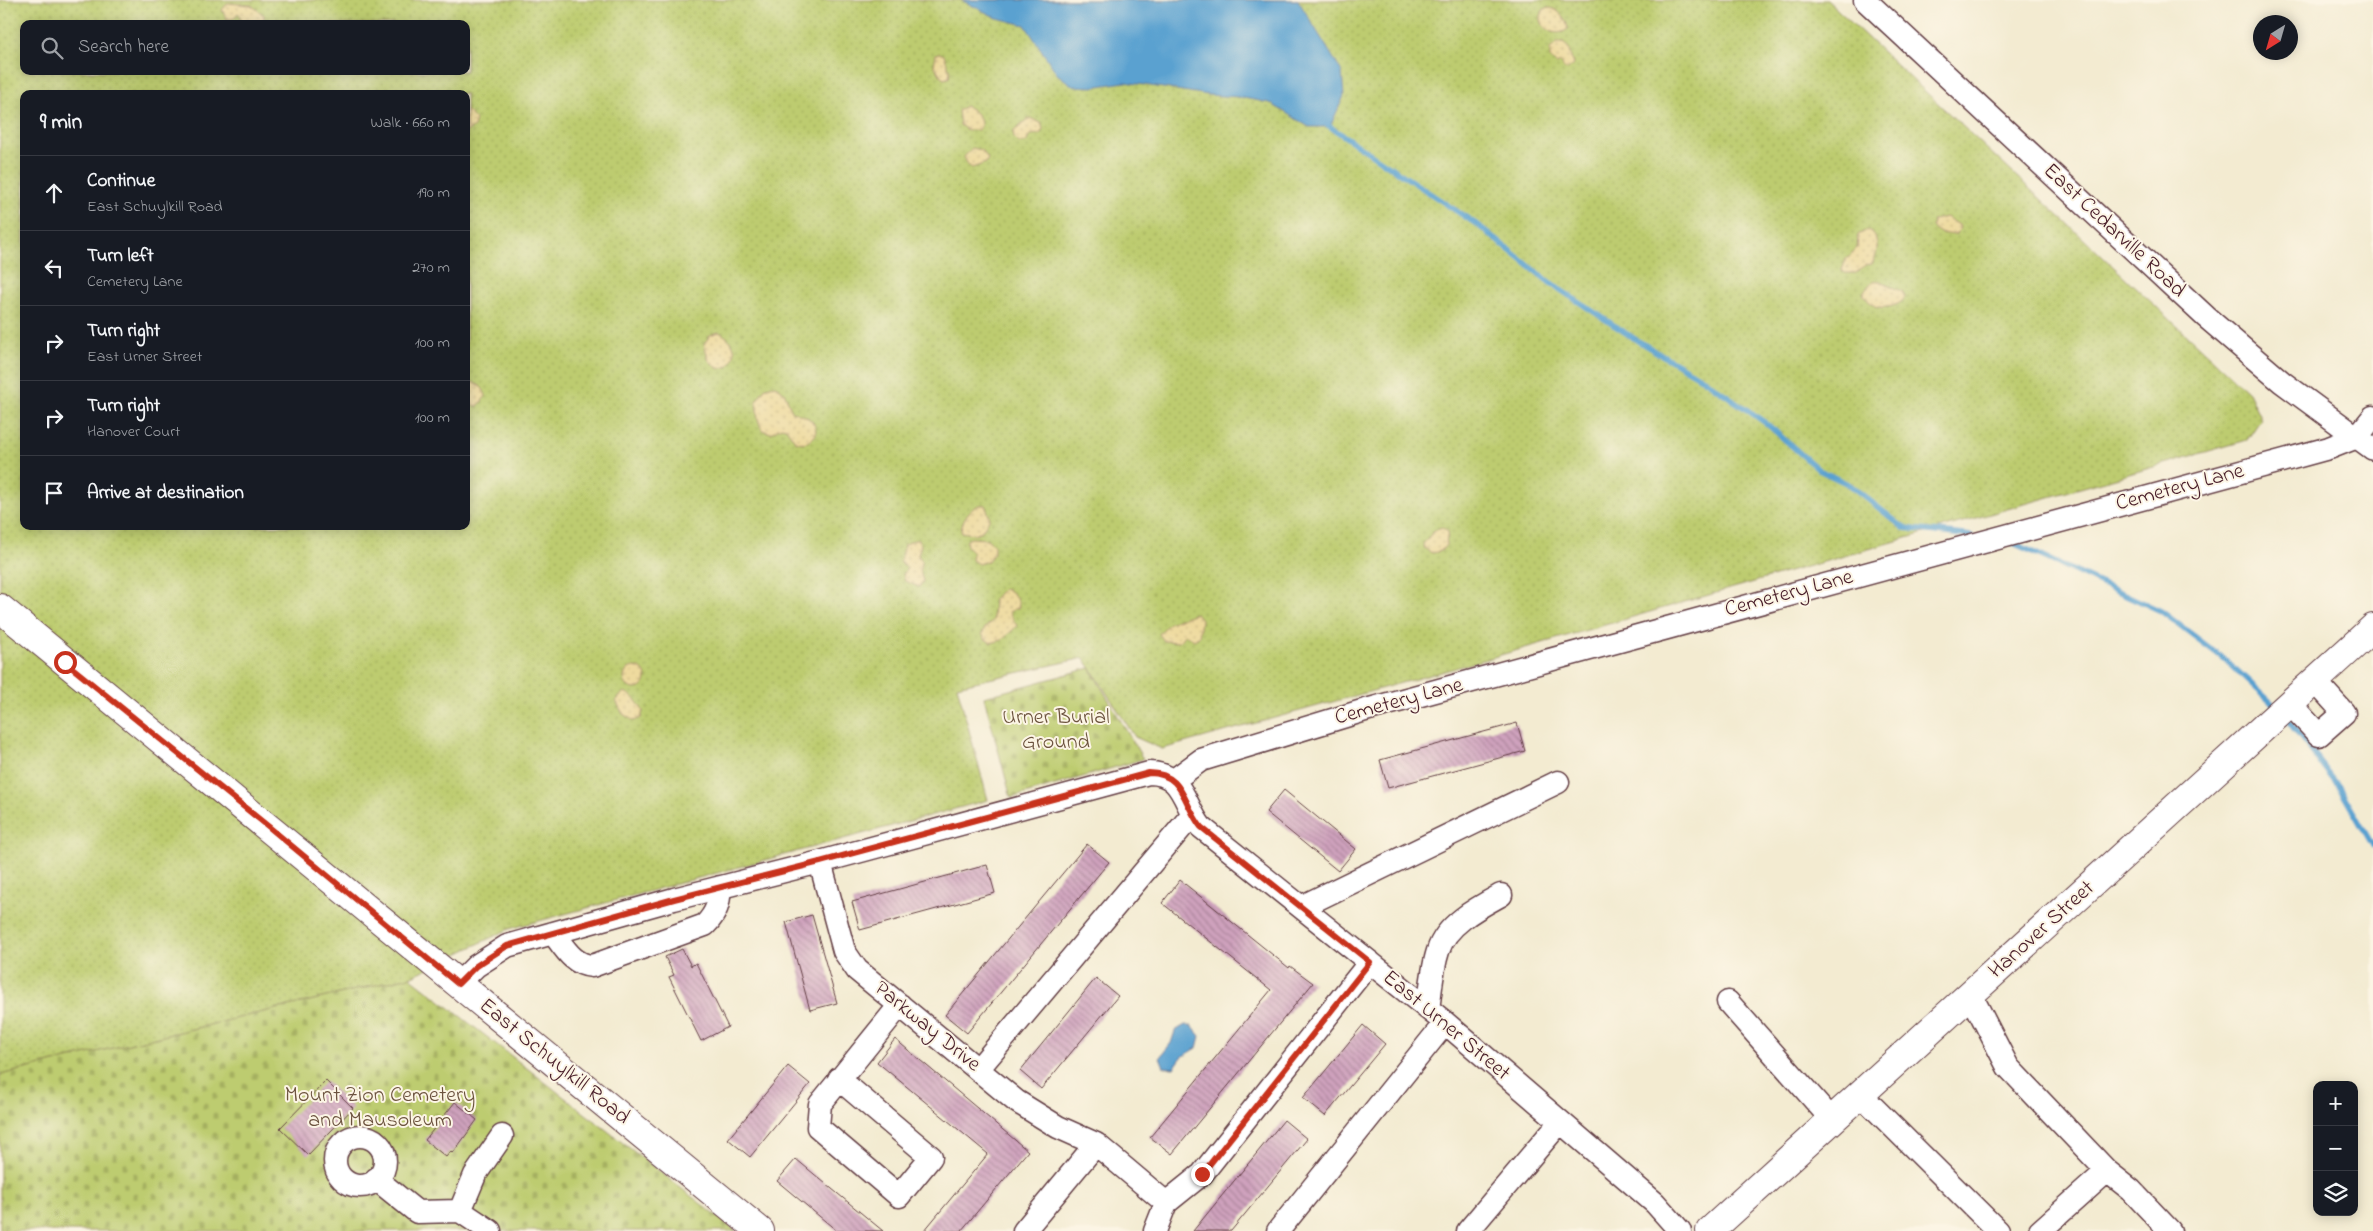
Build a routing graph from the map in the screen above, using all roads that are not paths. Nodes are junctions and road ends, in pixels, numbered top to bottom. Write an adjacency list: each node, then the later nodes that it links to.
1 (1865, 0): 3 (street, East Cedarville Road)
2 (2373, 417): 3 (street)
3 (2365, 443): 8 (street, Cemetery Lane)
4 (0, 608): 17 (main road, East Schuylkill Road)
5 (2372, 631): 6 (main road, Hanover Street)
6 (2314, 682): 7 (main road, Hanover Street); 7 (street)
7 (2282, 711): 18 (main road, Hanover Street)
8 (1174, 780): 10 (street, East Urner Street); 11 (street)
9 (1558, 782): 14 (street)
10 (1192, 815): 14 (street, East Urner Street); 22 (street)
11 (820, 862): 12 (street); 20 (street, Parkway Drive)
12 (720, 886): 15 (street); 15 (street)
13 (1501, 895): 21 (street)
14 (1301, 907): 16 (street, East Urner Street)
15 (552, 933): 17 (street)
16 (1370, 962): 21 (street, East Urner Street); 31 (street)
17 (458, 984): 35 (main road, East Schuylkill Road)
18 (1971, 995): 24 (main road, Hanover Street); 29 (street)
19 (1728, 1002): 25 (street)
20 (900, 1006): 22 (street, Parkway Drive); 23 (street)
21 (1437, 1016): 26 (street, East Urner Street); 38 (street)
22 (978, 1068): 28 (street, Parkway Drive)
23 (839, 1079): 23 (street)
24 (1861, 1095): 25 (main road, Hanover Street); 42 (street)
25 (1833, 1120): 41 (main road, Hanover Street)
26 (1560, 1122): 39 (street); 40 (street, East Urner Street)
27 (502, 1136): 32 (street)
28 (1096, 1144): 31 (street, Parkway Drive); 36 (street)
29 (2107, 1171): 43 (street); 44 (street)
30 (376, 1179): 33 (street)
31 (1166, 1203): 37 (street)
32 (460, 1211): 33 (street); 34 (street)
33 (415, 1222)
34 (490, 1231)
35 (760, 1231)
36 (1024, 1231)
37 (1155, 1231)
38 (1278, 1231)
39 (1468, 1231)
40 (1680, 1231)
41 (1710, 1231)
42 (1998, 1231)
43 (2040, 1231)
44 (2170, 1231)

